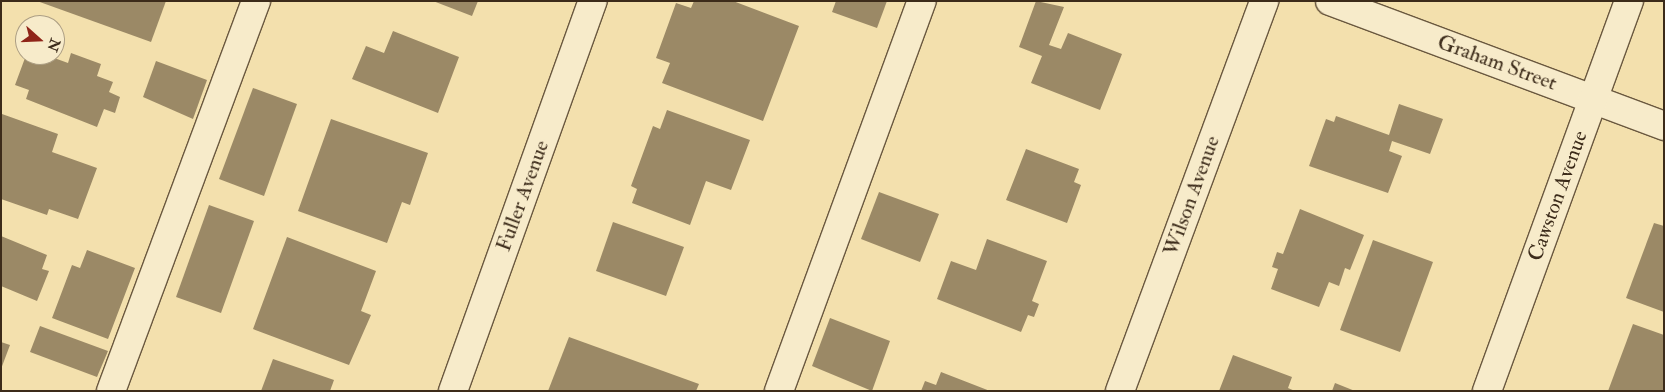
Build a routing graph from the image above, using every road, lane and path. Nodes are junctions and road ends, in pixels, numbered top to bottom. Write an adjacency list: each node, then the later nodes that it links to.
1 (256, 1): 9 (street)
2 (593, 1): 10 (street, Fuller Avenue)
3 (922, 1): 11 (street)
4 (1264, 1): 12 (street, Wilson Avenue)
5 (1330, 1): 7 (street, Graham Street)
6 (1629, 1): 7 (street, Cawston Avenue)
7 (1593, 99): 8 (street, Graham Street); 13 (street, Cawston Avenue)
8 (1664, 126)
9 (111, 391)
10 (453, 391)
11 (779, 391)
12 (1120, 391)
13 (1488, 391)

